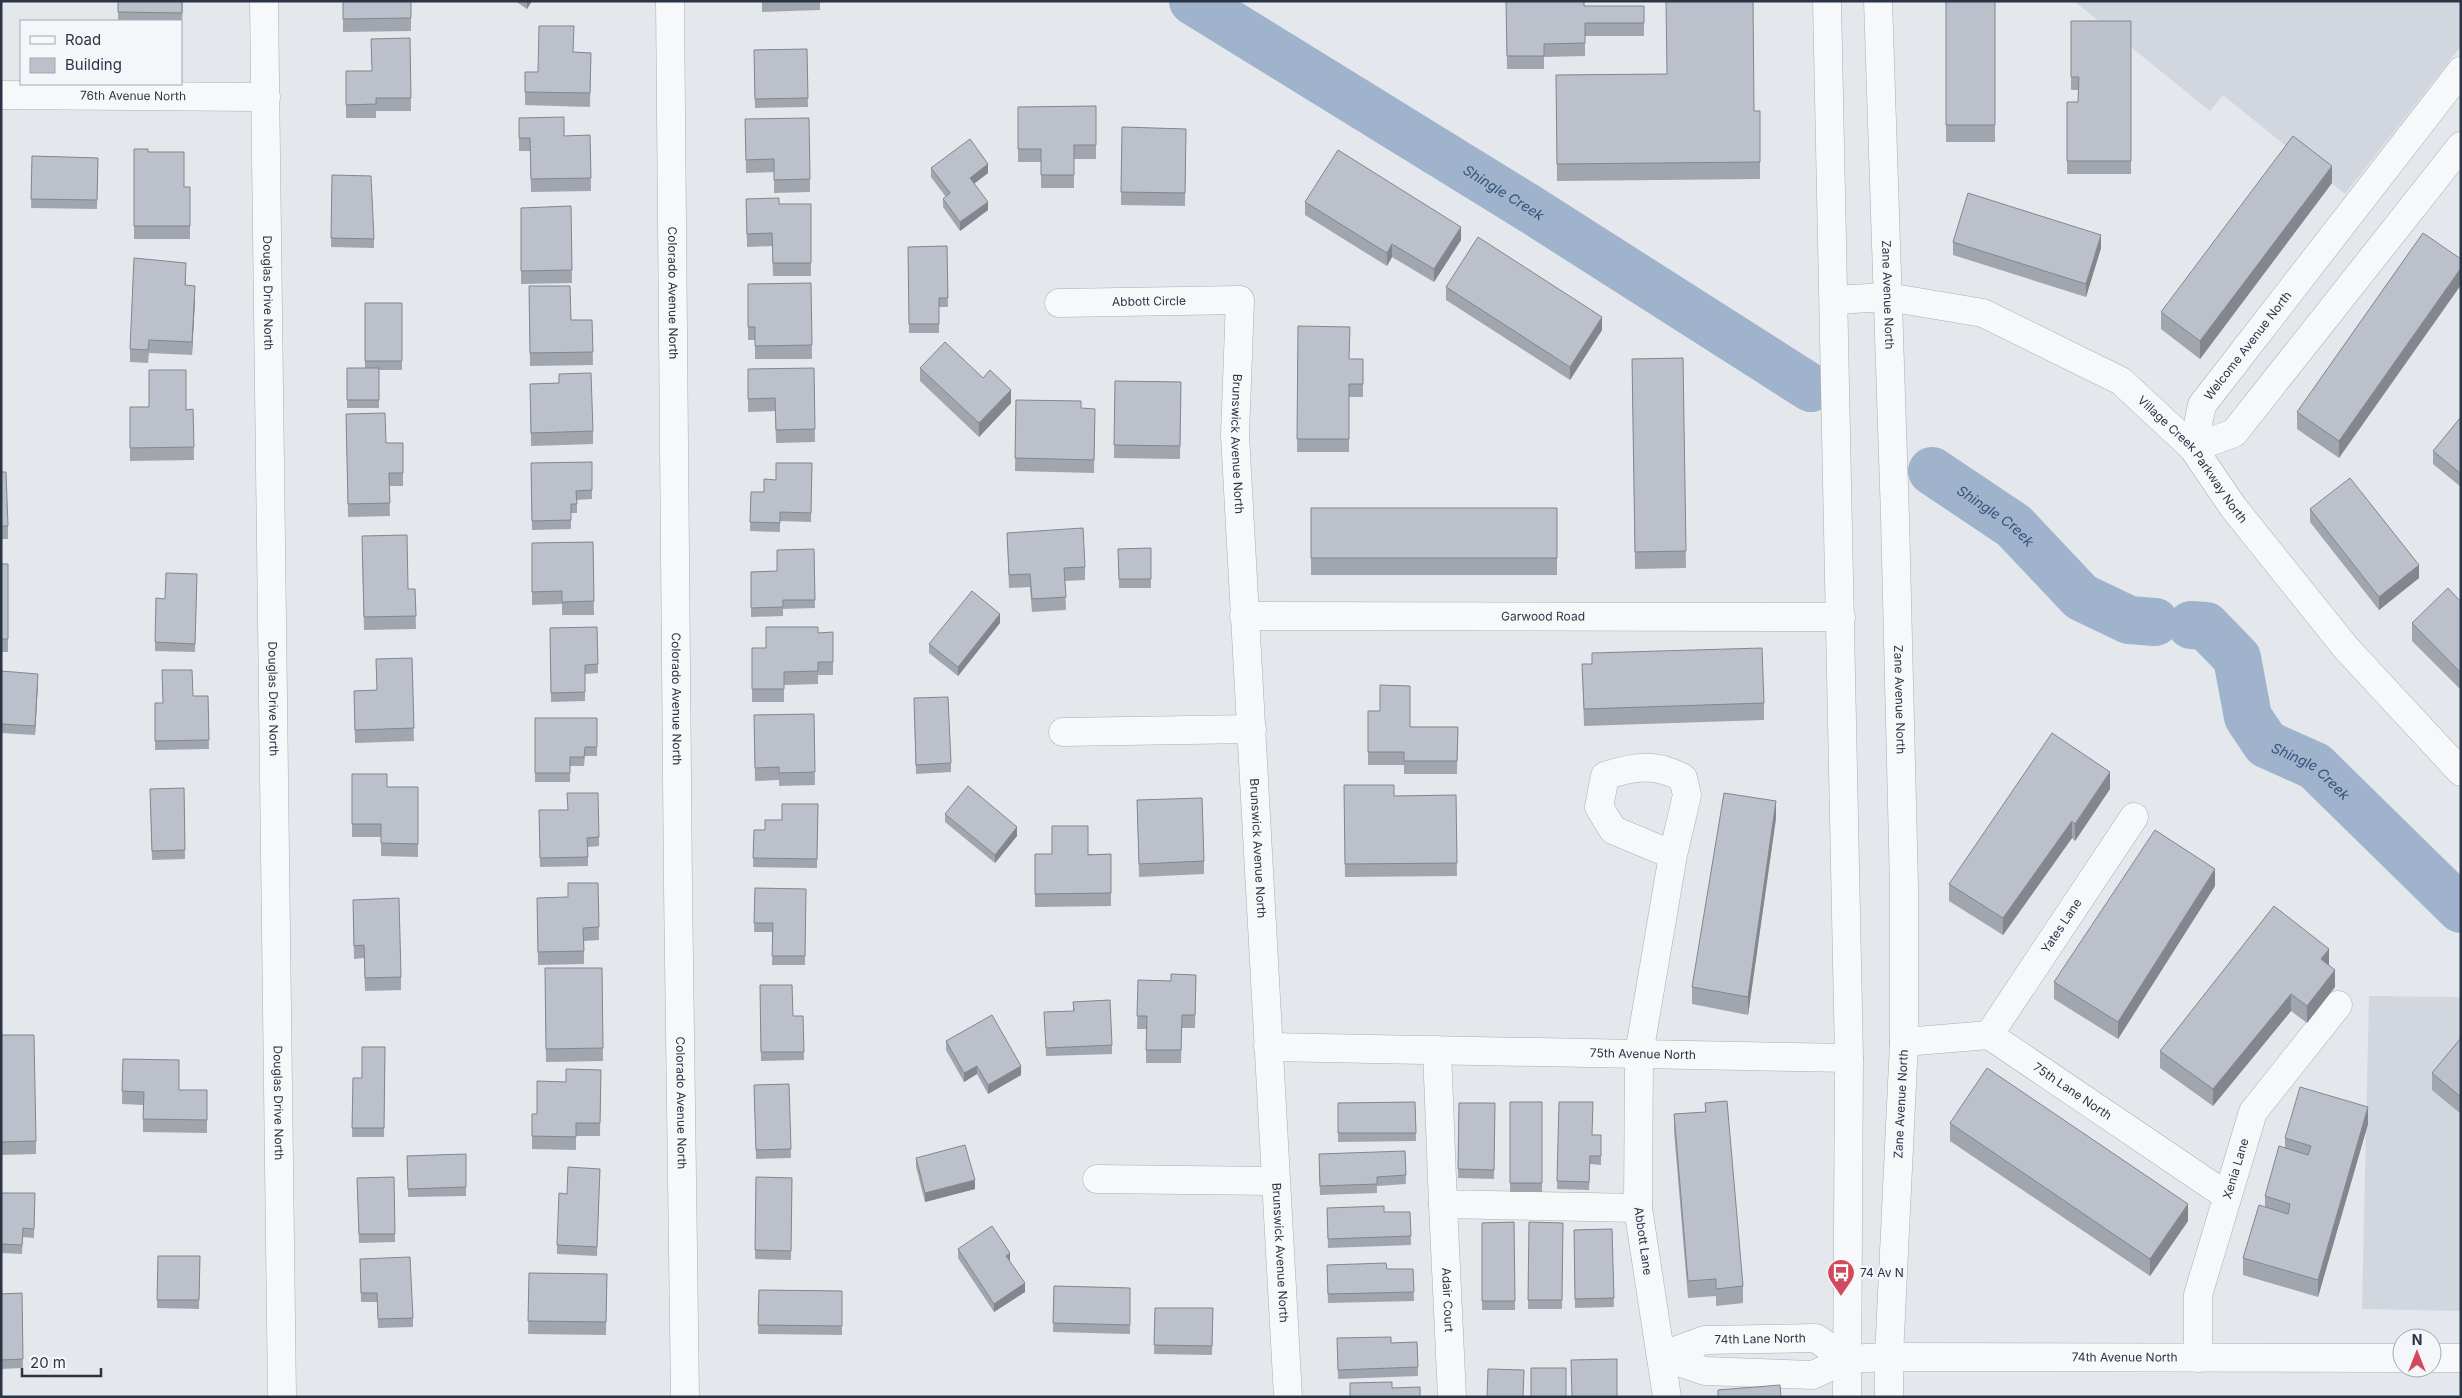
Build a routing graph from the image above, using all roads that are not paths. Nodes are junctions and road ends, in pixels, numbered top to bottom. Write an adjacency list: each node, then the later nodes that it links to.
1 (264, 1): 7 (street, Douglas Drive North)
2 (670, 1): 41 (street, Colorado Avenue North)
3 (1827, 1): 11 (street)
4 (1878, 1): 9 (street, Zane Avenue North)
5 (2461, 71): 13 (street, Welcome Avenue North)
6 (1, 95): 7 (street, 76th Avenue North)
7 (266, 97): 40 (street, Douglas Drive North)
8 (2461, 146): 13 (street)
9 (1888, 297): 11 (street, Village Creek Parkway North); 13 (street, Village Creek Parkway North); 23 (street, Zane Avenue North)
10 (1240, 300): 12 (street, Abbott Circle); 14 (street, Brunswick Avenue North)
11 (1834, 300): 15 (street)
12 (1059, 304)
13 (2192, 448): 18 (street, Village Creek Parkway North)
14 (1244, 616): 15 (street, Garwood Road); 16 (street, Brunswick Avenue North)
15 (1841, 617): 27 (street)
16 (1252, 729): 17 (street); 24 (street, Brunswick Avenue North)
17 (1063, 732)
18 (2461, 772)
19 (2134, 817): 22 (street, Yates Lane)
20 (1672, 855): 26 (street, Abbott Lane)
21 (2338, 1005): 30 (street, Xenia Lane)
22 (1989, 1035): 23 (street); 30 (street, 75th Lane North)
23 (1904, 1042): 34 (street, Zane Avenue North)
24 (1268, 1047): 25 (street, 75th Avenue North); 29 (street, Brunswick Avenue North)
25 (1437, 1050): 26 (street, 75th Avenue North); 31 (street)
26 (1639, 1054): 27 (street, 75th Avenue North); 32 (street, Abbott Lane)
27 (1849, 1058): 39 (street)
28 (1097, 1179): 29 (street)
29 (1275, 1181): 42 (street, Brunswick Avenue North)
30 (2227, 1196): 35 (street, Xenia Lane)
31 (1443, 1204): 32 (street); 43 (street, Adair Court)
32 (1638, 1208): 33 (street, Abbott Lane)
33 (1661, 1356): 39 (street); 39 (street, 74th Lane North); 44 (street, Abbott Lane)
34 (1888, 1357): 35 (street, 74th Avenue North); 39 (street, 74th Avenue North); 46 (street, Zane Avenue North)
35 (2198, 1358): 36 (street, 74th Avenue North)
36 (2392, 1358)
37 (2442, 1358): 38 (street)
38 (2461, 1358)
39 (1846, 1359): 45 (street)
40 (282, 1397)
41 (685, 1397)
42 (1288, 1397)
43 (1452, 1397)
44 (1667, 1397)
45 (1847, 1397)
46 (1889, 1397)

